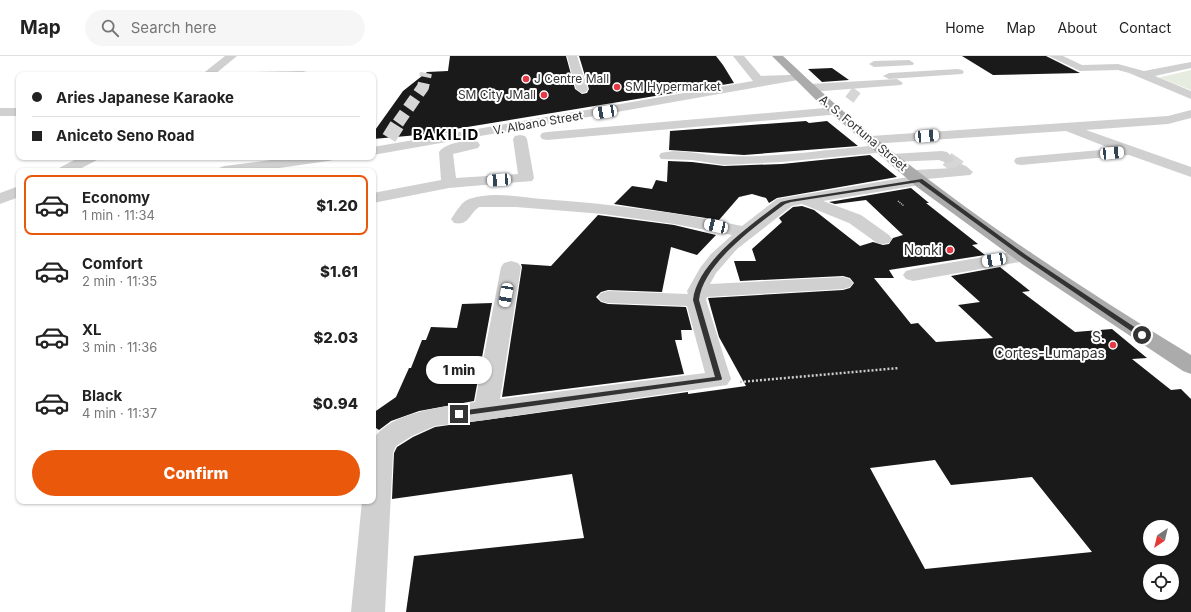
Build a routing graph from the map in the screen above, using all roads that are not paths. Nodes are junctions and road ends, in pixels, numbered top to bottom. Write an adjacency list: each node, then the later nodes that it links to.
1 (232, 56): 9 (street)
2 (572, 56): 16 (street)
3 (738, 56): 14 (street)
4 (777, 56): 12 (main road, A. S. Fortuna Street)
5 (1054, 56): 11 (street)
6 (921, 63): 13 (street)
7 (1191, 65): 11 (street)
8 (768, 68): 14 (street)
9 (211, 72)
10 (958, 72): 13 (street)
11 (1142, 75): 17 (street)
12 (797, 76): 14 (street, V. Albano Street); 15 (main road, A. S. Fortuna Street)
13 (889, 76): 15 (street)
14 (780, 79): 23 (street, V. Albano Street)
15 (811, 89): 18 (main road, A. S. Fortuna Street); 18 (street)
16 (582, 90)
17 (1191, 95)
18 (839, 102): 24 (street); 26 (main road, A. S. Fortuna Street)
19 (0, 112): 20 (street)
20 (16, 112)
21 (1191, 114): 22 (street)
22 (1064, 127): 26 (street); 27 (street)
23 (469, 139): 24 (street); 25 (street, V. Albano Street); 38 (street)
24 (508, 141): 38 (street)
25 (381, 146)
26 (881, 149): 28 (street); 29 (street); 37 (main road, A. S. Fortuna Street)
27 (1130, 151): 32 (street); 36 (street)
28 (666, 156)
29 (947, 159)
30 (86, 160): 33 (street)
31 (306, 160): 34 (street)
32 (1021, 161)
33 (70, 168)
34 (246, 168)
35 (961, 169): 37 (street)
36 (1191, 172)
37 (917, 178): 42 (street); 46 (main road, A. S. Fortuna Street)
38 (449, 183): 40 (street)
39 (16, 193): 41 (street)
40 (376, 197)
41 (6, 198)
42 (803, 198): 44 (street); 45 (street)
43 (460, 219): 44 (street)
44 (744, 232): 50 (street)
45 (883, 239)
46 (1024, 256): 48 (street); 52 (main road, A. S. Fortuna Street)
47 (511, 267): 53 (street)
48 (913, 275)
49 (843, 283): 50 (street)
50 (697, 296): 51 (street); 53 (street)
51 (608, 297)
52 (1191, 366)
53 (486, 410): 54 (street)
54 (368, 612)

